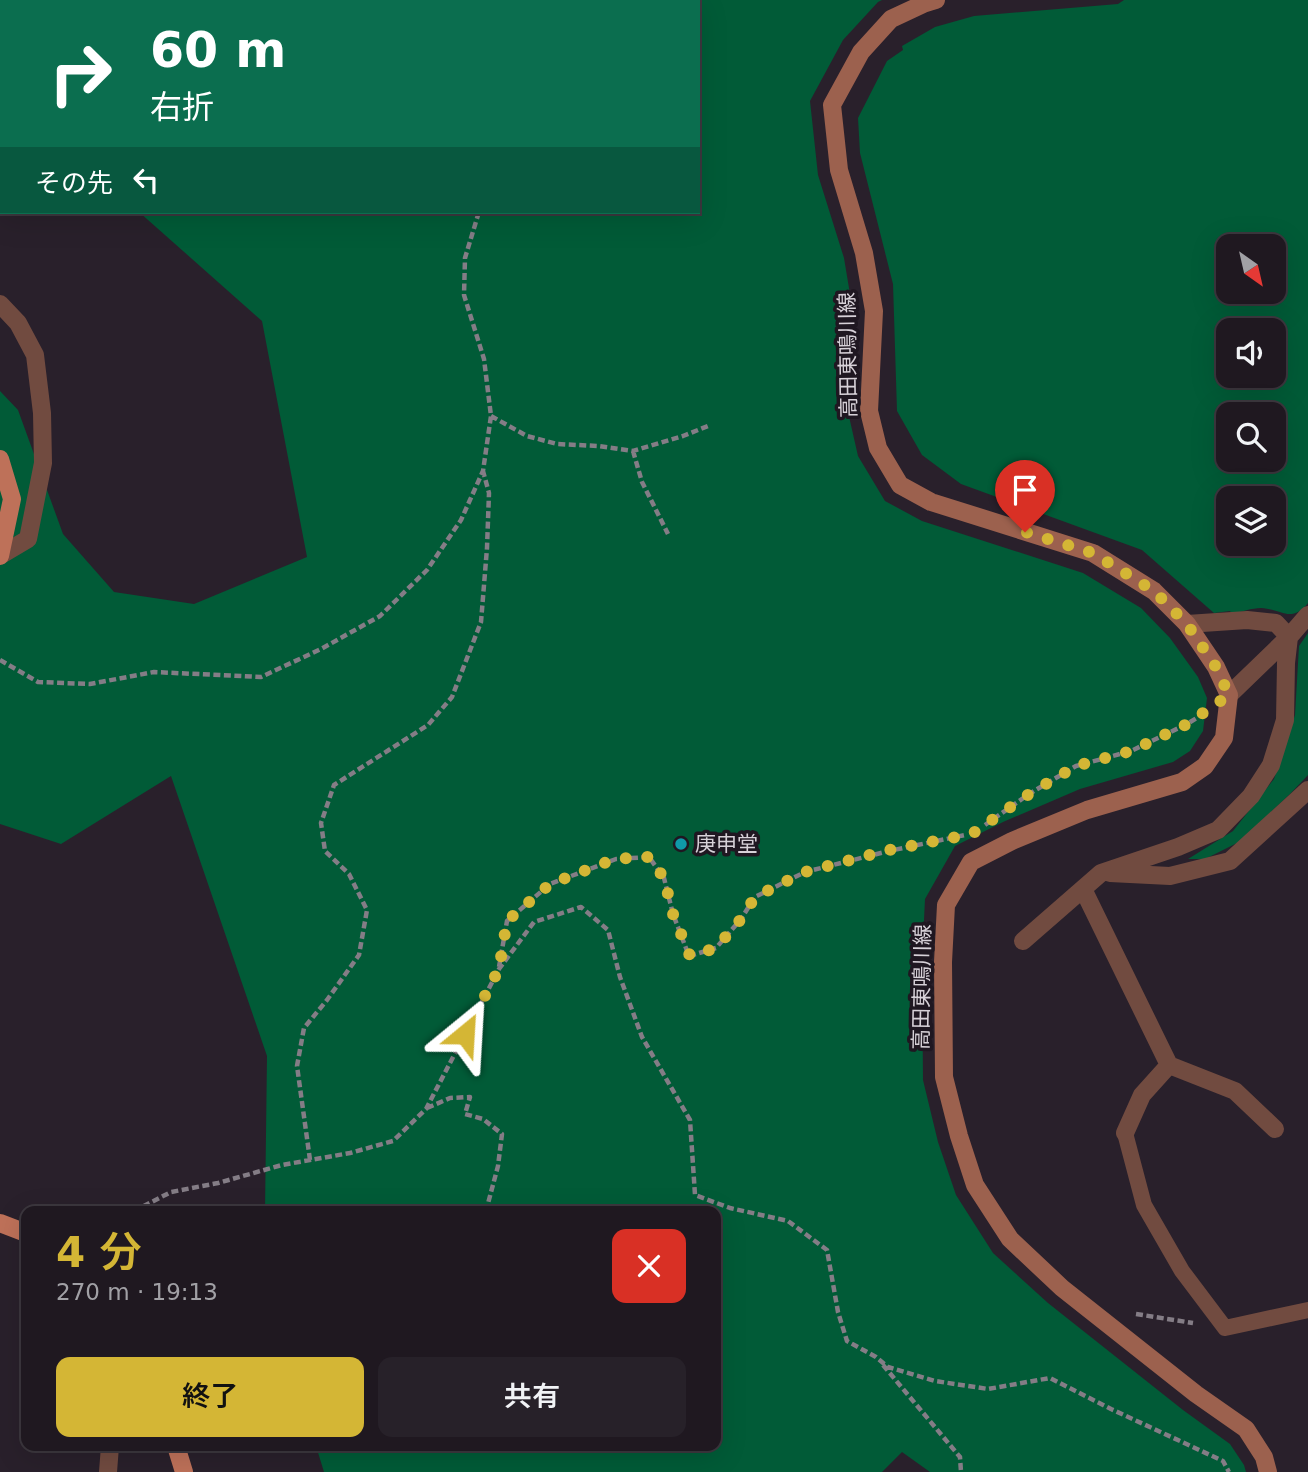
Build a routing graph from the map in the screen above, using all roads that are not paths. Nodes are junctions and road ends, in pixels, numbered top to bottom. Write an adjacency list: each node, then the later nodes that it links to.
1 (936, 0): 6 (main road, 高田東鳴川線)
2 (0, 304): 4 (street)
3 (0, 459): 4 (main road)
4 (1, 555)
5 (1308, 615): 7 (street)
6 (1187, 624): 7 (street); 8 (main road, 高田東鳴川線)
7 (1289, 637): 8 (street); 10 (street)
8 (1229, 695): 23 (main road, 高田東鳴川線)
9 (1308, 790): 10 (street)
10 (1101, 873): 11 (street)
11 (1083, 889): 12 (street); 13 (street)
12 (1023, 941)
13 (1169, 1065): 14 (street); 15 (street)
14 (1275, 1129)
15 (1125, 1133): 18 (lane)
16 (0, 1223): 17 (main road)
17 (21, 1231)
18 (1308, 1310)
19 (110, 1451): 21 (street)
20 (178, 1451): 22 (main road)
21 (108, 1472)
22 (184, 1472)
23 (1268, 1472)

